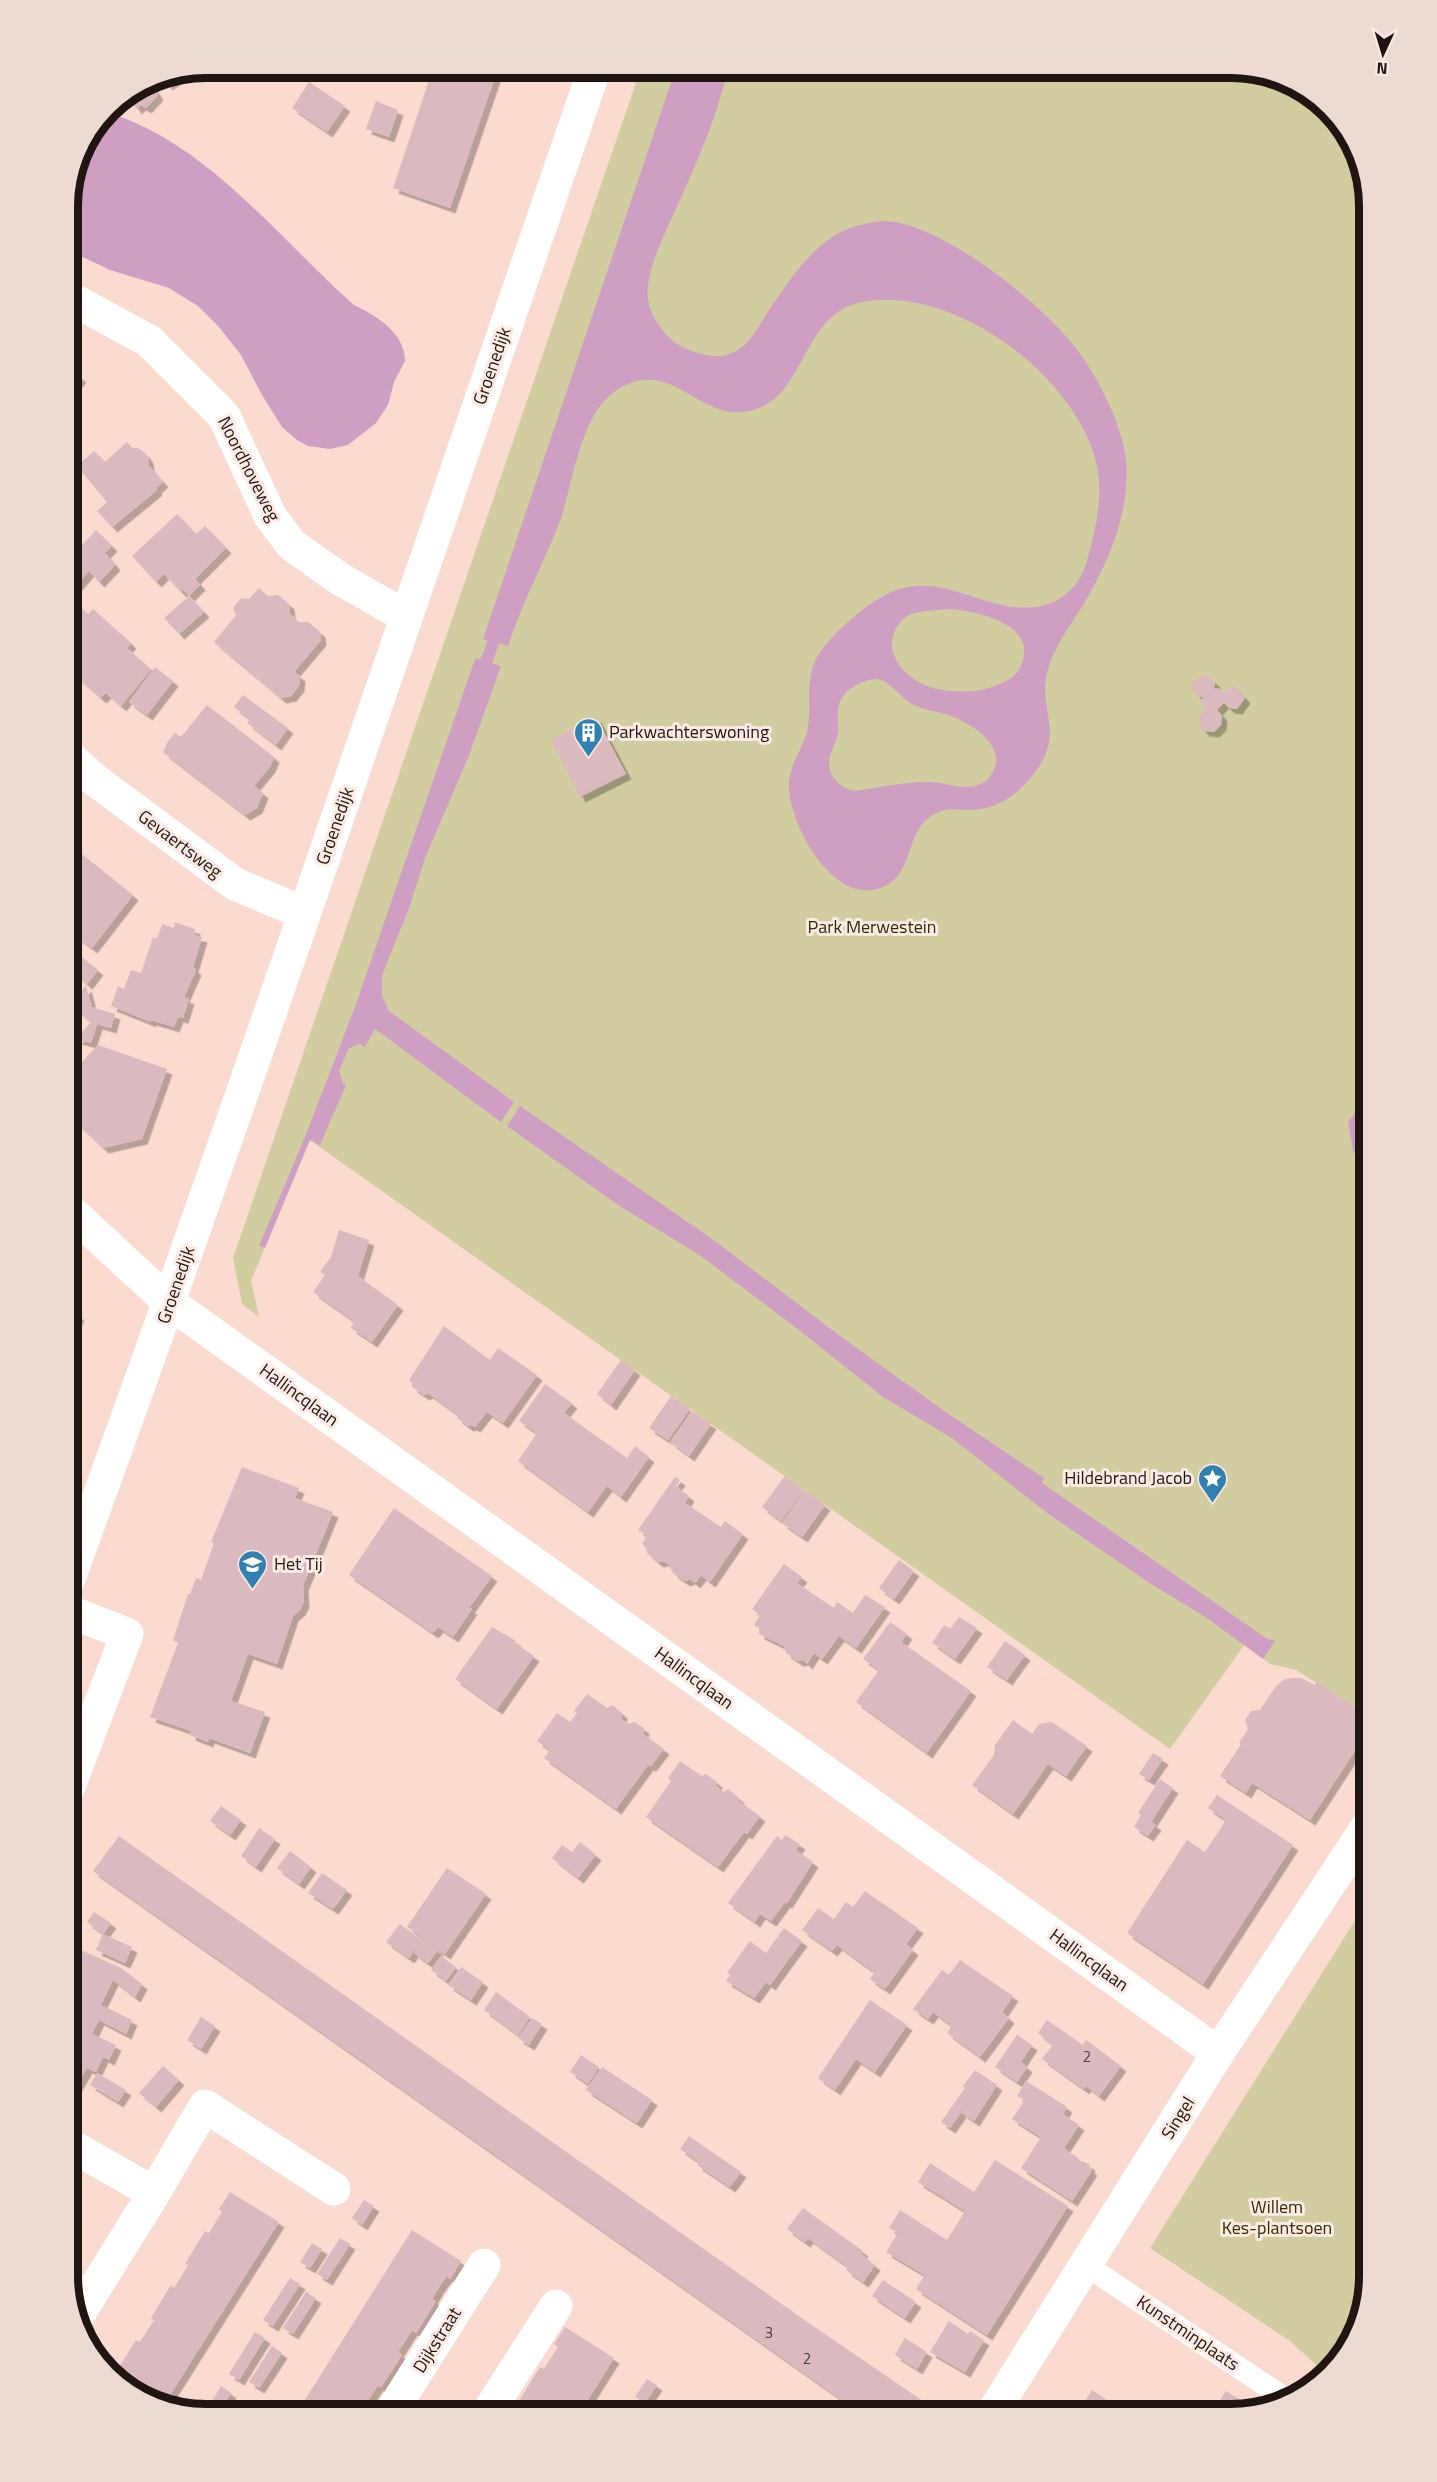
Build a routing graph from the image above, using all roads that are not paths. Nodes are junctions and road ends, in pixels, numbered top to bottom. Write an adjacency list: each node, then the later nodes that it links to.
1 (592, 78): 3 (street, Groenedijk)
2 (78, 302): 3 (street, Noordhoveweg)
3 (405, 616): 5 (street, Groenedijk)
4 (78, 765): 5 (street, Gevaertsweg)
5 (304, 913): 7 (street, Groenedijk)
6 (78, 1218): 7 (street, Hallincqlaan)
7 (170, 1303): 8 (street, Groenedijk); 12 (street, Hallincqlaan)
8 (78, 1554)
9 (78, 1615): 10 (street)
10 (78, 1763)
11 (1359, 1841): 12 (street, Singel)
12 (1218, 2053): 17 (street, Singel)
13 (78, 2150): 15 (street)
14 (334, 2189): 15 (street)
15 (154, 2193): 19 (street)
16 (484, 2265): 21 (street, Dijkstraat)
17 (1087, 2266): 20 (lane, Kunstminplaats); 23 (street, Singel)
18 (556, 2306): 22 (street)
19 (82, 2308)
20 (1279, 2394)
21 (396, 2404)
22 (493, 2404)
23 (998, 2404)

